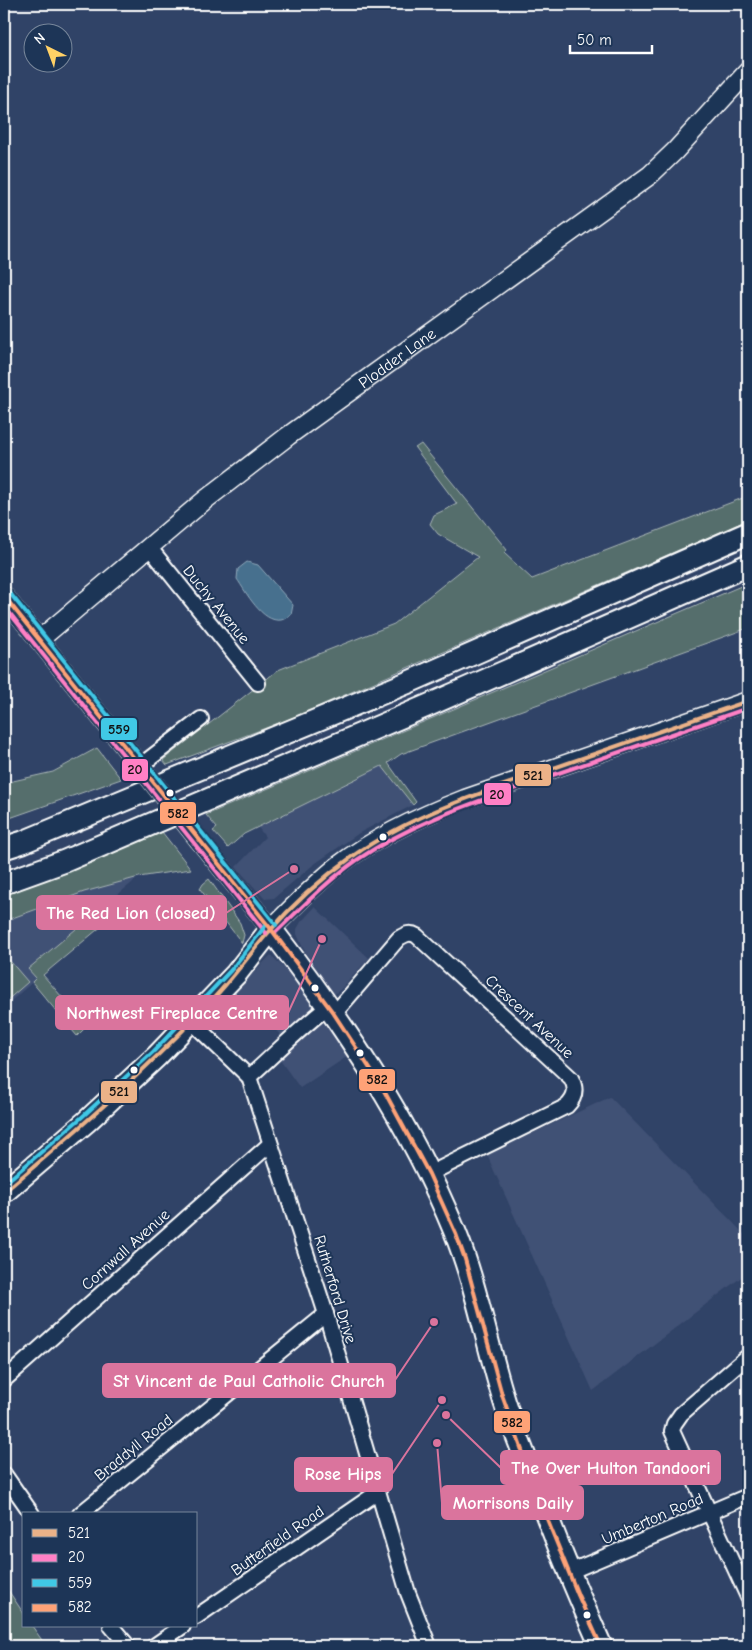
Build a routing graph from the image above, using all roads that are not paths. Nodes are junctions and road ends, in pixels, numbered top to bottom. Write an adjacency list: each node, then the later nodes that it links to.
1 (748, 71): 3 (main road, Plodder Lane)
2 (748, 533): 11 (highway)
3 (149, 547): 6 (main road, Plodder Lane); 7 (street, Duchy Avenue)
4 (748, 565): 12 (highway)
5 (4, 596): 6 (main road)
6 (39, 640): 10 (main road)
7 (258, 683)
8 (748, 701): 13 (main road)
9 (201, 719): 10 (street)
10 (141, 761): 13 (main road, bridge)
11 (4, 848)
12 (4, 883)
13 (271, 929): 14 (highway); 15 (highway)
14 (331, 1010): 16 (street); 18 (highway); 18 (street, Crescent Avenue)
15 (191, 1021): 16 (street, Rutherford Drive); 19 (highway)
16 (249, 1077): 17 (street, Rutherford Drive)
17 (270, 1144): 20 (street, Rutherford Drive); 22 (street, Cornwall Avenue)
18 (429, 1174): 29 (highway)
19 (4, 1192)
20 (326, 1314): 24 (street, Rutherford Drive); 27 (street, Braddyll Road)
21 (748, 1356): 28 (street)
22 (4, 1380)
23 (4, 1474): 26 (street)
24 (378, 1492): 31 (street, Butterfield Road); 36 (street, Rutherford Drive)
25 (748, 1496): 28 (street, Umberton Road)
26 (31, 1512)
27 (82, 1512)
28 (709, 1514): 29 (street, Umberton Road); 30 (street)
29 (569, 1572): 37 (highway)
30 (748, 1597)
31 (198, 1616)
32 (113, 1628): 34 (street)
33 (180, 1628): 35 (street)
34 (128, 1646)
35 (154, 1646)
36 (429, 1646)
37 (601, 1646)

